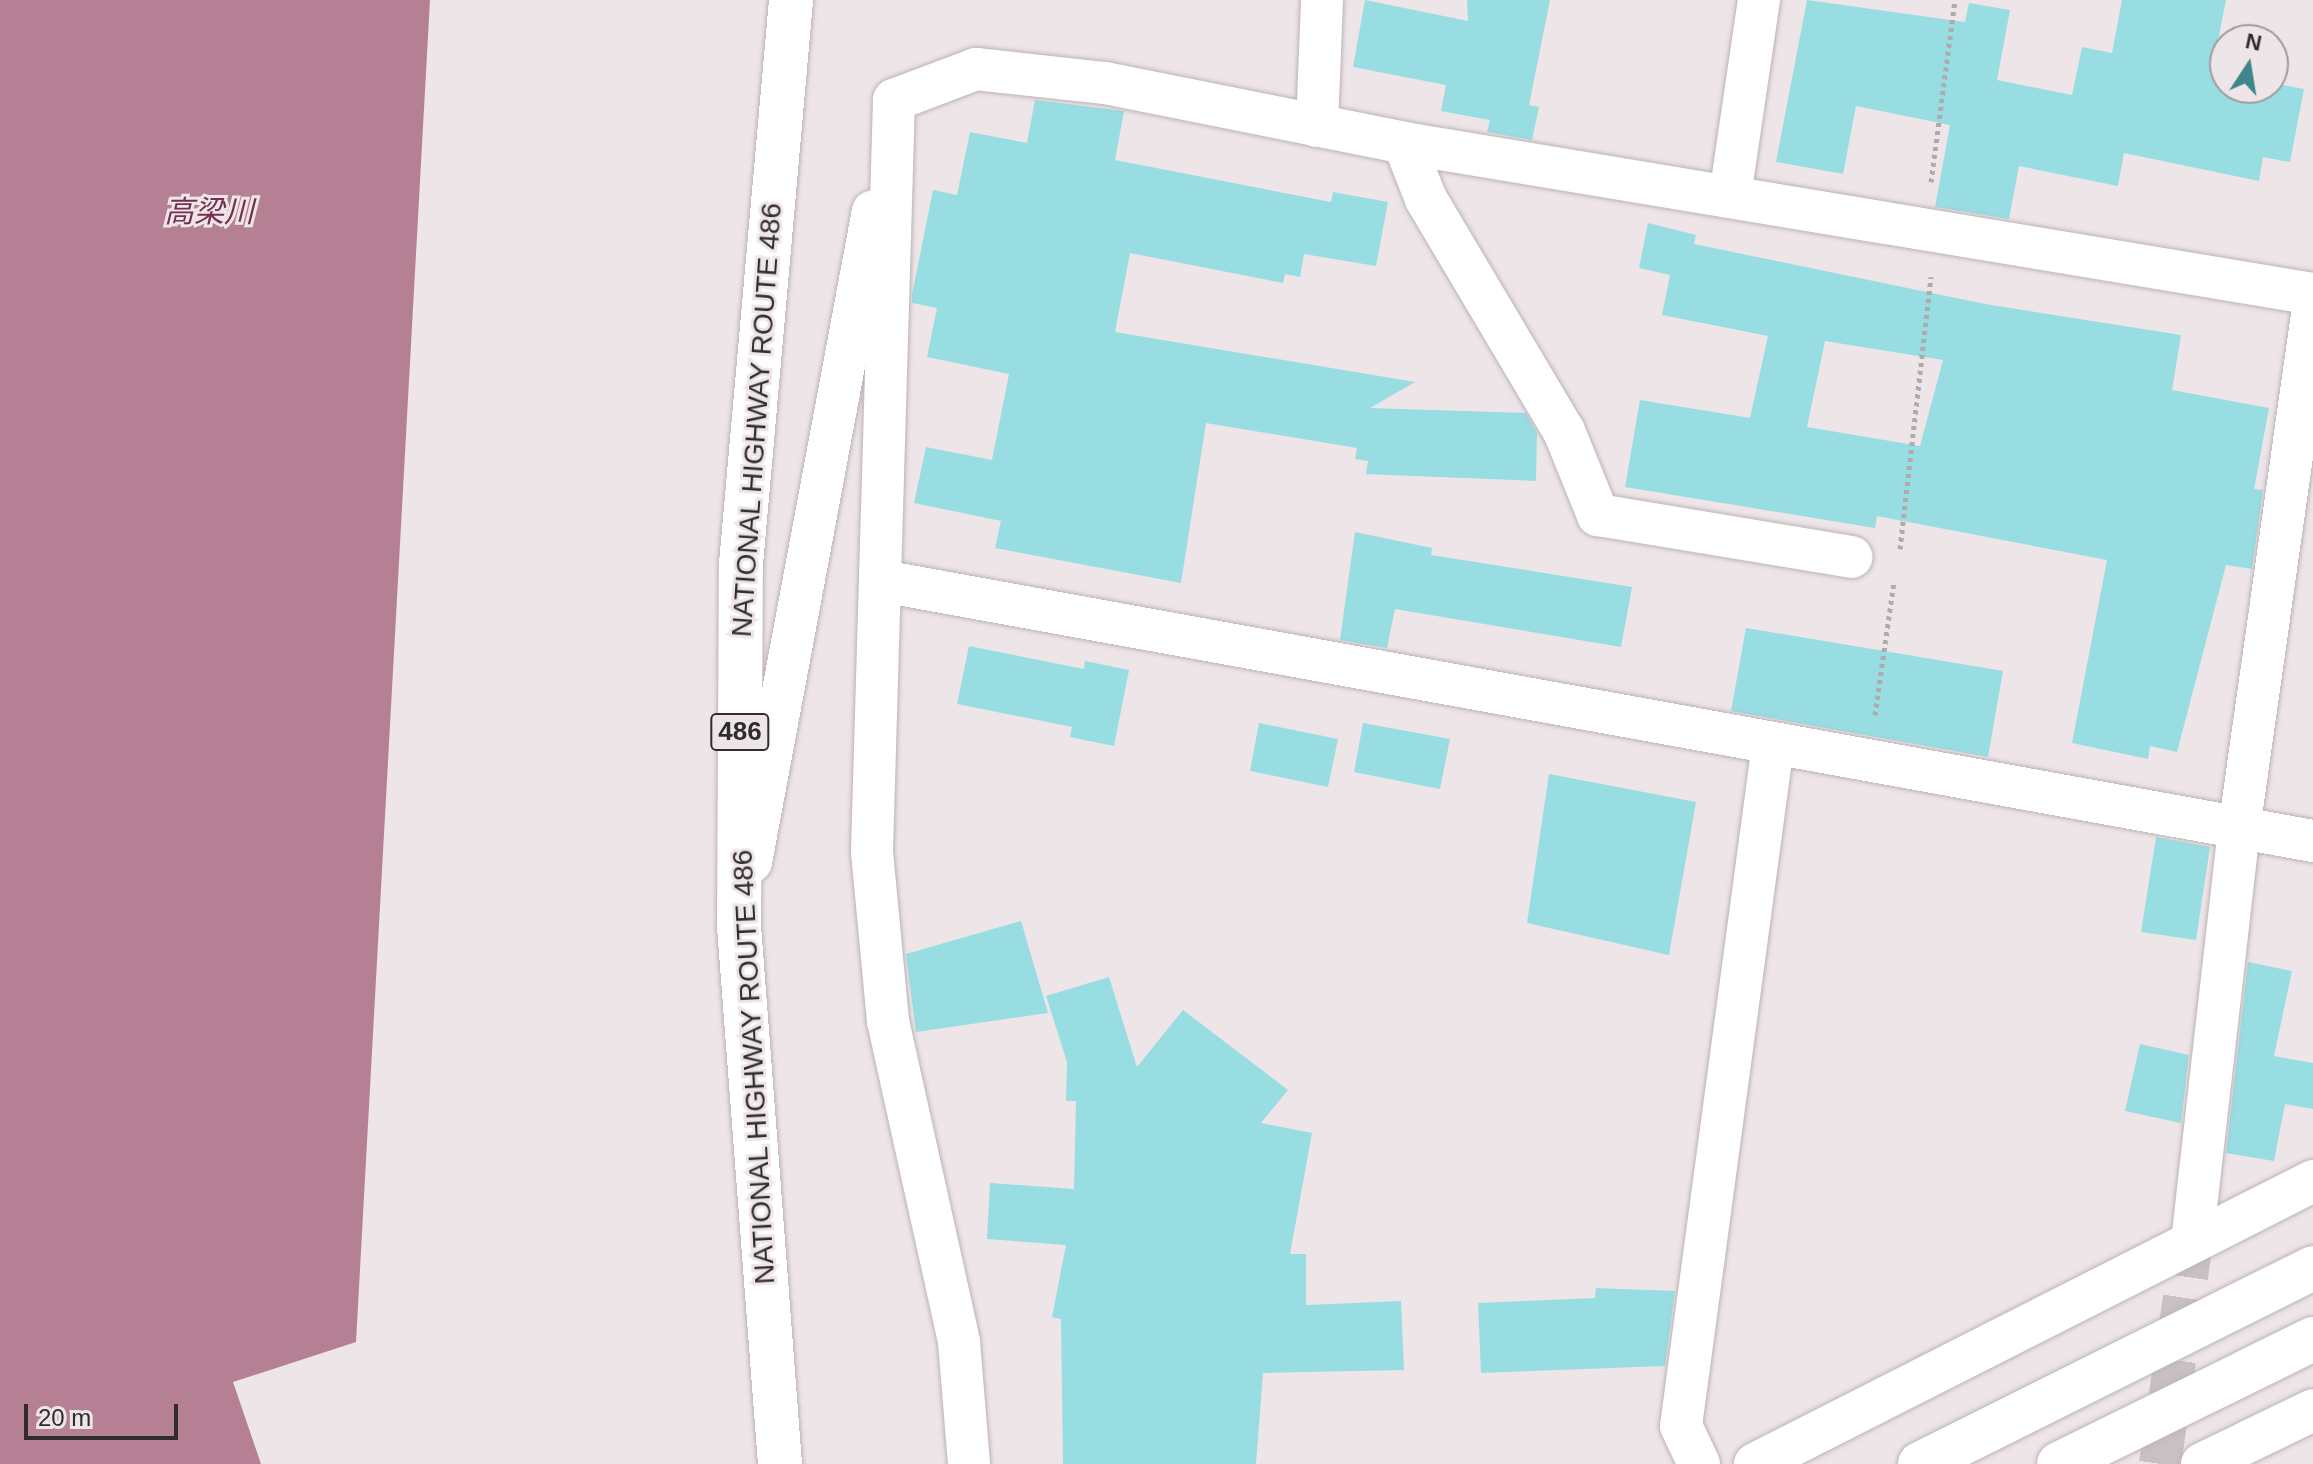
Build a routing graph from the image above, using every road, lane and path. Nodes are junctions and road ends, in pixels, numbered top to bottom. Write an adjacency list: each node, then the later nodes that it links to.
1 (791, 0): 18 (main road, NATIONAL HIGHWAY ROUTE 486 / 486)
2 (1322, 0): 6 (street)
3 (1759, 0): 8 (street)
4 (1955, 0): 9 (path)
5 (894, 100): 6 (street); 13 (street); 18 (street)
6 (1317, 126): 7 (street)
7 (1404, 143): 8 (street); 12 (street)
8 (1730, 196): 9 (street)
9 (1931, 227): 10 (street); 15 (path)
10 (2313, 294)
11 (2313, 308): 16 (street)
12 (1852, 557)
13 (882, 581): 14 (street); 25 (street)
14 (1773, 745): 15 (street); 26 (street)
15 (1868, 763): 16 (street)
16 (2239, 829): 17 (street); 20 (street)
17 (2313, 841)
18 (739, 926): 24 (main road, NATIONAL HIGHWAY ROUTE 486 / 486)
19 (2313, 1181): 20 (street)
20 (2192, 1242): 27 (street)
21 (2313, 1268): 28 (main road)
22 (2313, 1339): 29 (main road)
23 (2313, 1410): 30 (street)
24 (780, 1464)
25 (969, 1464)
26 (1699, 1464)
27 (1755, 1464)
28 (1920, 1464)
29 (2059, 1464)
30 (2202, 1464)

